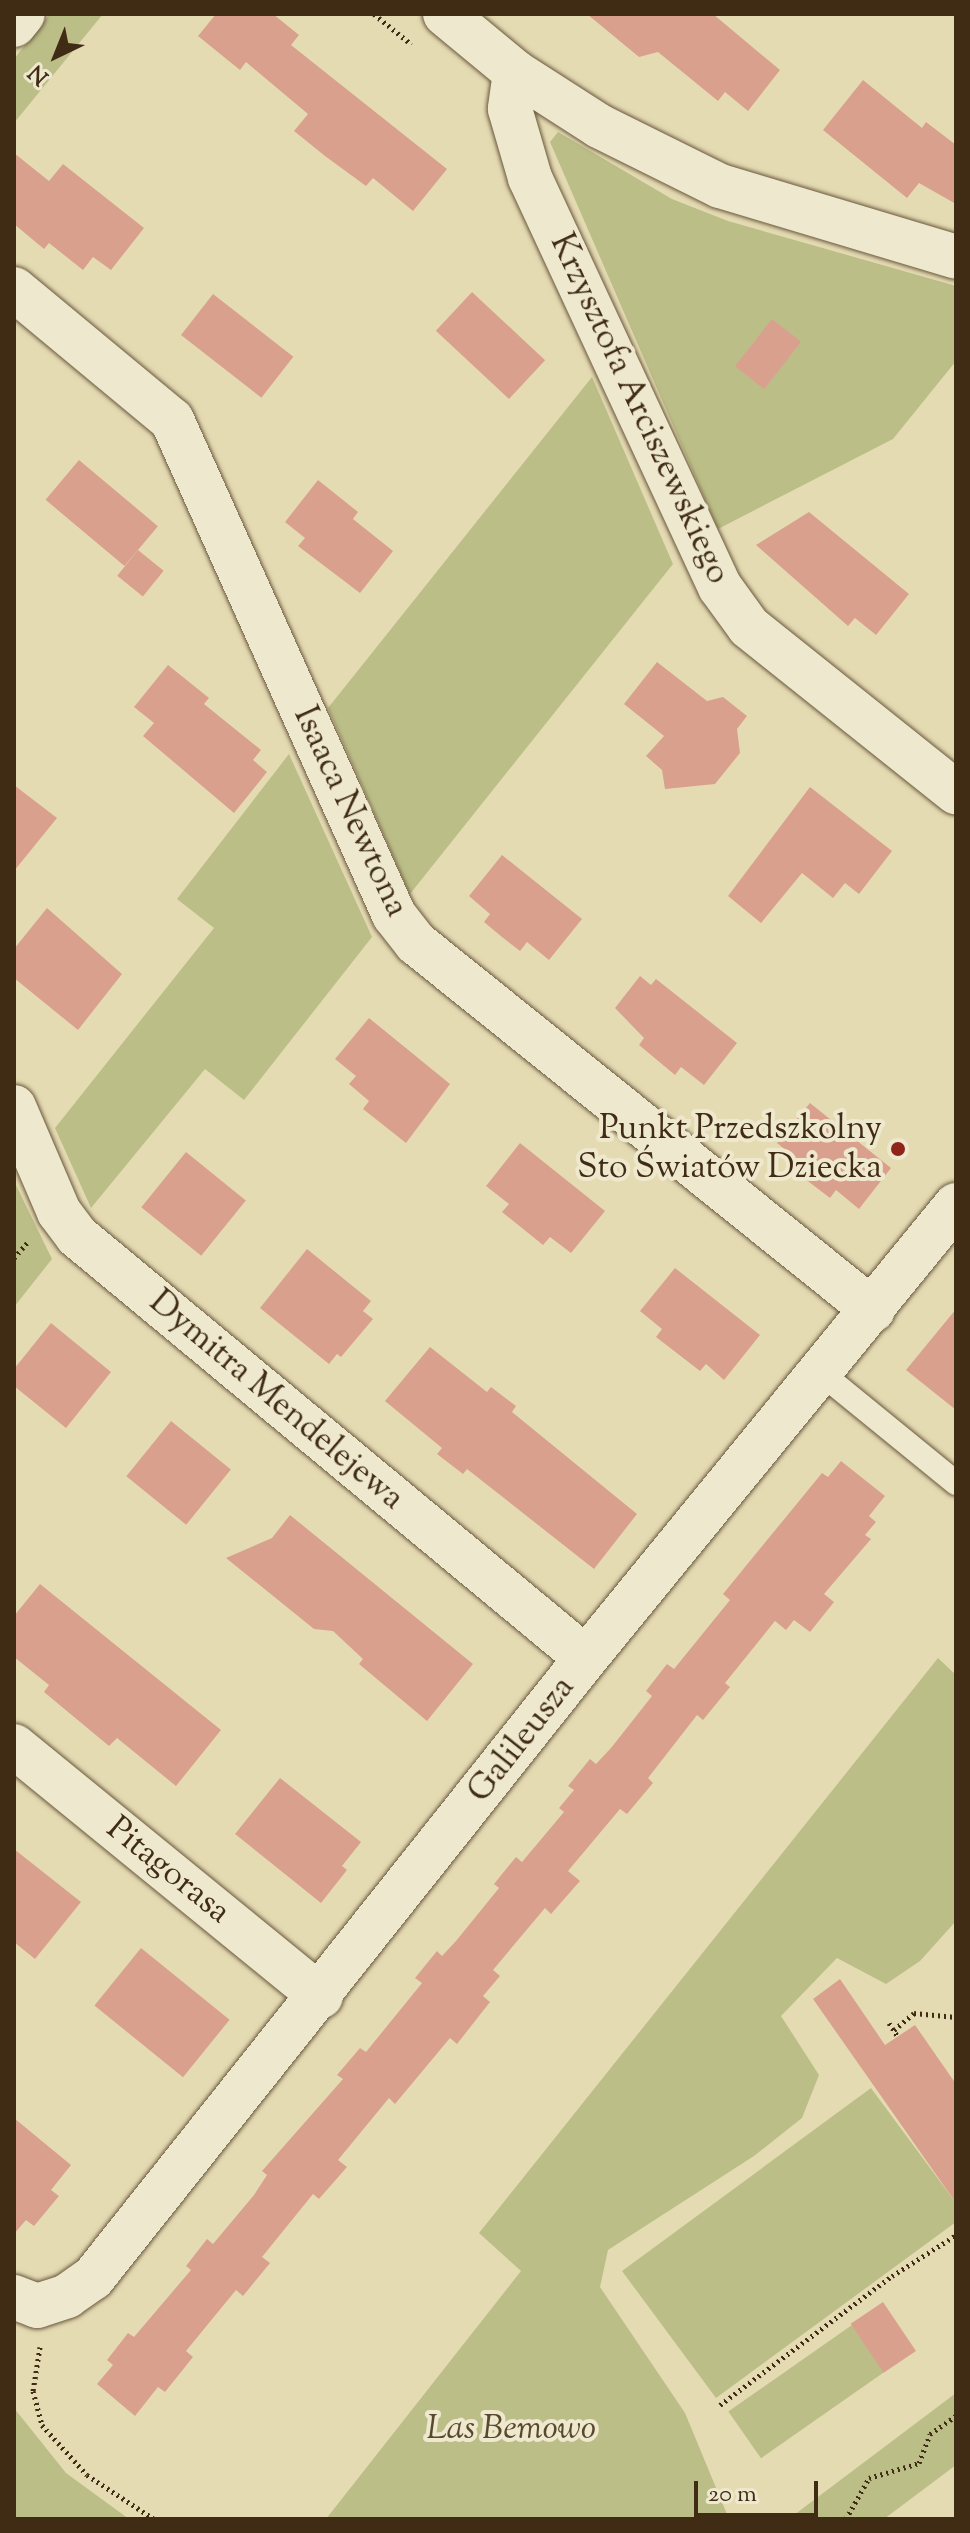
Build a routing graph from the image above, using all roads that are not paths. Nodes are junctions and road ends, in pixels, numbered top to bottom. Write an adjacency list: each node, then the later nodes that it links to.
1 (23, 14): 3 (street)
2 (445, 14): 4 (street)
3 (14, 25)
4 (515, 72): 5 (street); 7 (street, Krzysztofa Arciszewskiego)
5 (956, 257)
6 (14, 289): 10 (street, Isaaca Newtona)
7 (956, 792)
8 (14, 1107): 13 (street, Dymitra Mendelejewa)
9 (956, 1205): 10 (street, Galileusza)
10 (873, 1310): 11 (street, Galileusza)
11 (821, 1373): 12 (lane); 13 (street, Galileusza)
12 (956, 1483)
13 (586, 1658): 15 (street, Galileusza)
14 (14, 1746): 15 (street, Pitagorasa)
15 (321, 1996): 16 (street, Galileusza)
16 (14, 2297)

